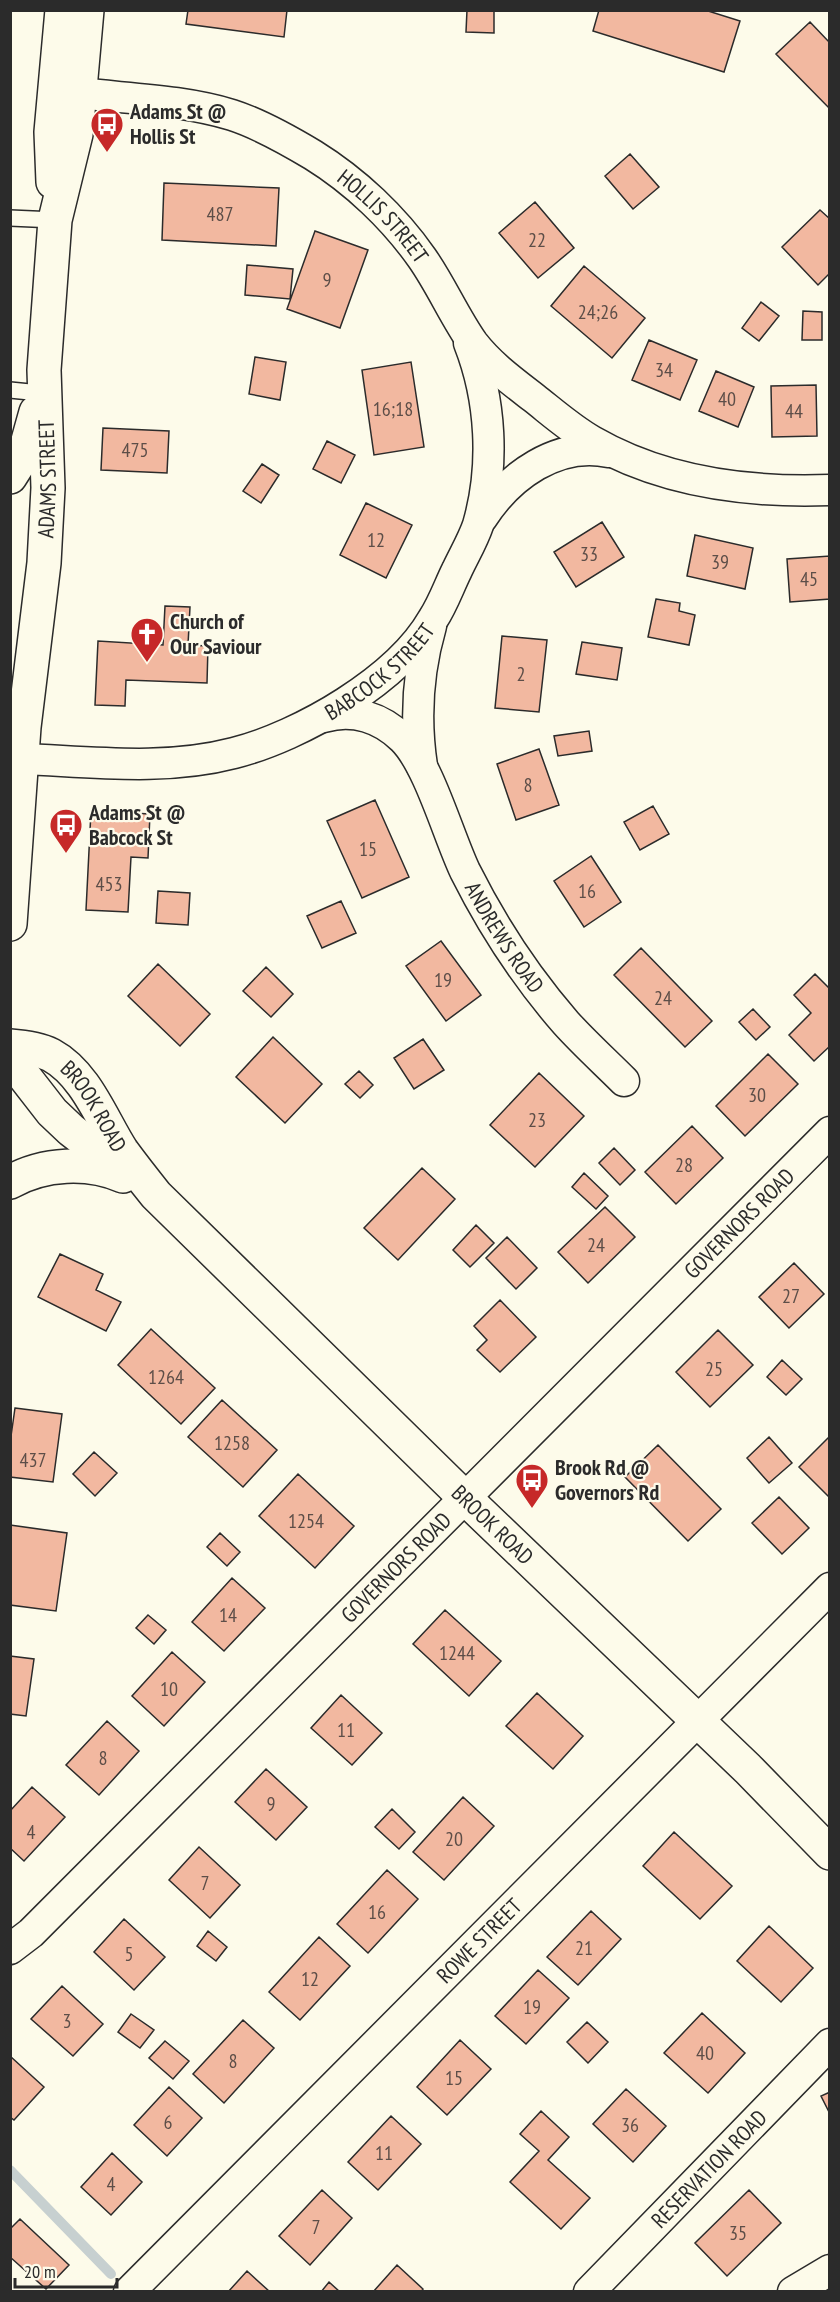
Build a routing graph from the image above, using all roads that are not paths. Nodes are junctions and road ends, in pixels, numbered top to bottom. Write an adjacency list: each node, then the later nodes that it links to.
1 (62, 10): 5 (main road)
2 (85, 22): 3 (main road, ADAMS STREET)
3 (79, 93): 5 (main road, ADAMS STREET); 6 (street, HOLLIS STREET)
4 (10, 218): 5 (lane)
5 (55, 220): 7 (main road, ADAMS STREET)
6 (464, 329): 8 (street, HOLLIS STREET); 11 (street, BABCOCK STREET)
7 (31, 384): 9 (main road); 15 (main road, ADAMS STREET)
8 (616, 453): 10 (street, HOLLIS STREET); 11 (street, HOLLIS STREET)
9 (10, 477)
10 (830, 490)
11 (477, 526): 12 (street, BABCOCK STREET)
12 (433, 620): 14 (street, BABCOCK STREET); 16 (street, ANDREWS ROAD)
13 (10, 652): 15 (main road)
14 (316, 719): 15 (street, BABCOCK STREET); 16 (street, ANDREWS ROAD)
15 (24, 743): 17 (main road, ADAMS STREET)
16 (423, 769): 21 (street, ANDREWS ROAD)
17 (14, 812): 18 (main road, ADAMS STREET)
18 (10, 924)
19 (10, 1046): 24 (main road, BROOK ROAD)
20 (10, 1058): 24 (main road, BROOK ROAD)
21 (624, 1081)
22 (830, 1132): 25 (street, GOVERNORS ROAD)
23 (10, 1182): 24 (main road)
24 (156, 1195): 25 (main road, BROOK ROAD)
25 (465, 1498): 27 (main road, BROOK ROAD); 29 (street, GOVERNORS ROAD)
26 (830, 1588): 27 (street, ROWE STREET)
27 (698, 1720): 28 (main road, BROOK ROAD); 32 (street, ROWE STREET)
28 (830, 1853)
29 (10, 1949)
30 (830, 2044): 33 (street, RESERVATION ROAD)
31 (830, 2270): 34 (street)
32 (129, 2292)
33 (589, 2292)
34 (793, 2292)

